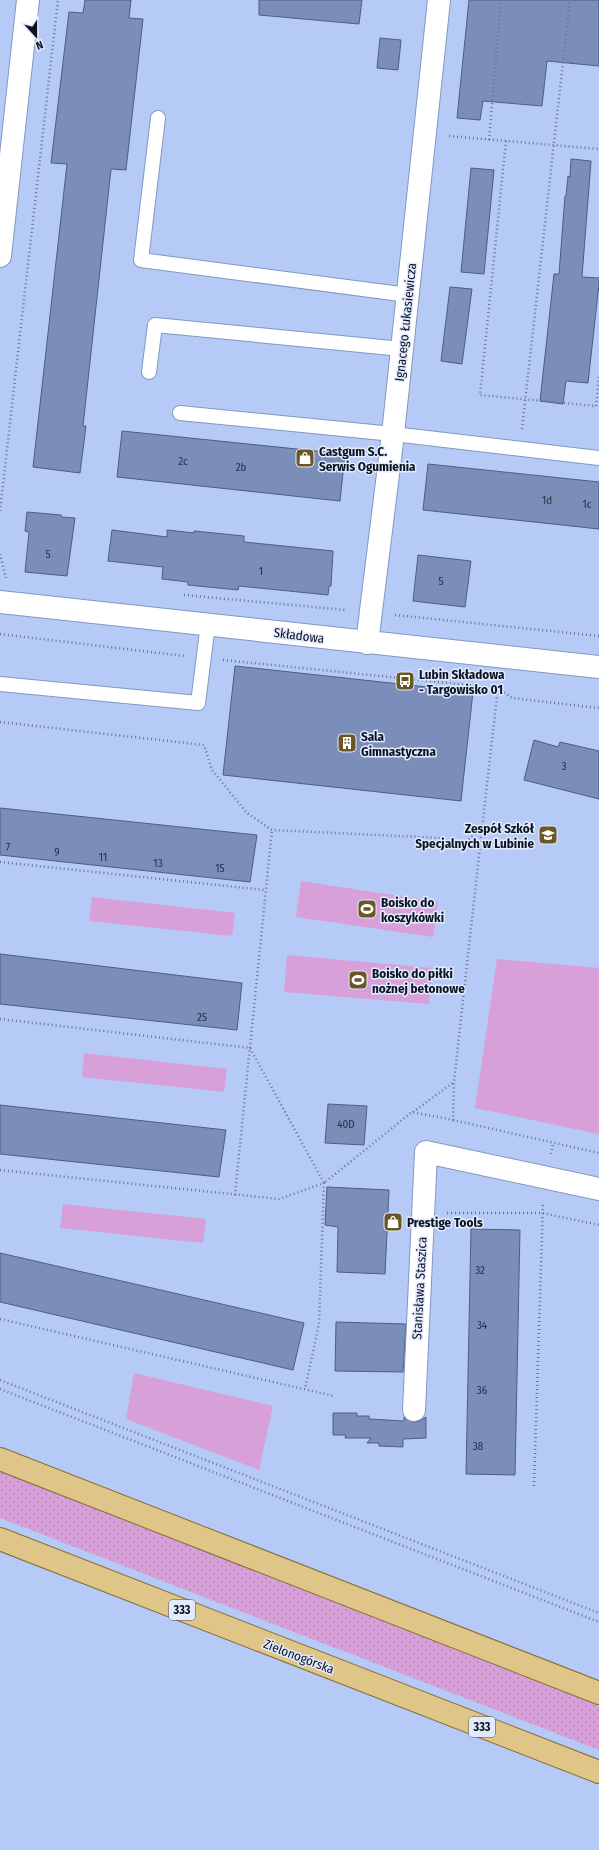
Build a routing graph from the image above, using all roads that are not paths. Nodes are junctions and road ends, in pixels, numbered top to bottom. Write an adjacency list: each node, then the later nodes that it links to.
1 (28, 0): 4 (street)
2 (439, 0): 5 (street, Ignacego Łukasiewicza)
3 (158, 118): 5 (lane)
4 (0, 256)
5 (408, 295): 6 (street, Ignacego Łukasiewicza)
6 (402, 349): 7 (lane); 9 (street, Ignacego Łukasiewicza)
7 (149, 372)
8 (180, 413): 9 (lane)
9 (393, 434): 10 (lane); 13 (street, Ignacego Łukasiewicza)
10 (599, 458)
11 (0, 602): 12 (street, Składowa)
12 (208, 624): 13 (street, Składowa); 15 (lane)
13 (367, 643): 14 (street, Składowa)
14 (599, 667)
15 (0, 684)
16 (599, 1189): 17 (street, Stanisława Staszica)
17 (414, 1410)
18 (0, 1459): 20 (main road)
19 (0, 1539): 21 (main road, Zielonogórska / 333)
20 (599, 1693)
21 (599, 1772)

